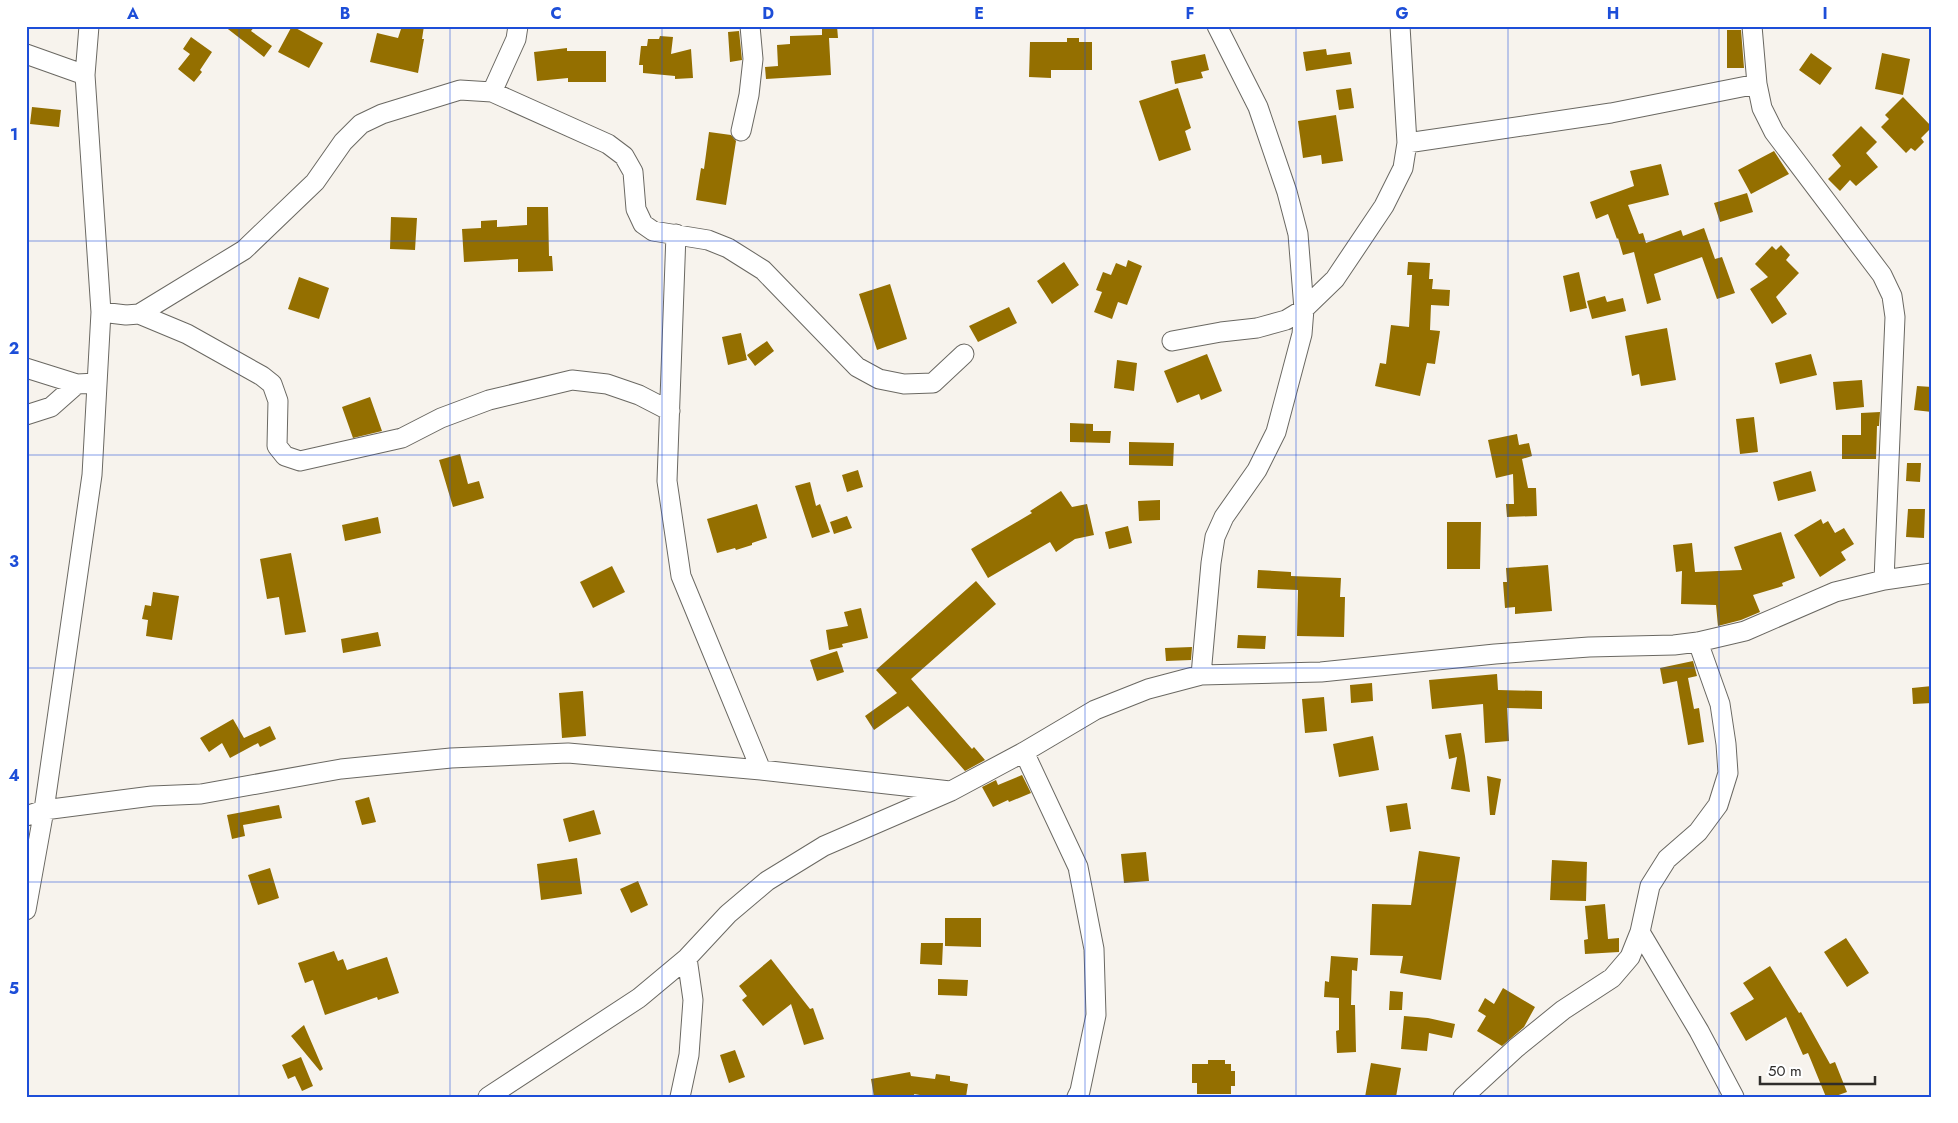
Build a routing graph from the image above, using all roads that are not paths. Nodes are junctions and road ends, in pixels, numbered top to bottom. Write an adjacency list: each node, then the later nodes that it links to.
1 (89, 26): 8 (street)
2 (518, 26): 10 (street)
3 (750, 26): 11 (street)
4 (1217, 26): 14 (street)
5 (1400, 26): 12 (street)
6 (1752, 26): 9 (street)
7 (26, 54): 8 (street)
8 (85, 75): 15 (street)
9 (1757, 84): 12 (street); 25 (street)
10 (492, 92): 13 (street); 16 (street)
11 (741, 131)
12 (1407, 143): 14 (street)
13 (676, 234): 18 (street); 22 (street)
14 (1304, 309): 17 (street); 27 (street)
15 (101, 312): 16 (street); 20 (street)
16 (139, 314): 22 (street)
17 (1172, 341)
18 (964, 354)
19 (26, 368): 21 (street)
20 (97, 383): 21 (street); 31 (street)
21 (77, 384): 23 (street)
22 (670, 411): 29 (street)
23 (26, 414)
24 (1932, 573): 25 (street)
25 (1884, 580): 26 (street)
26 (1698, 642): 27 (street); 33 (street)
27 (1201, 676): 28 (street)
28 (1024, 752): 30 (street); 37 (street)
29 (761, 770): 30 (street); 31 (street)
30 (951, 791): 34 (street)
31 (35, 812): 32 (street)
32 (26, 910)
33 (1640, 932): 38 (street); 39 (street)
34 (687, 958): 35 (street); 36 (street)
35 (488, 1097)
36 (680, 1097)
37 (1077, 1097)
38 (1463, 1097)
39 (1734, 1097)

